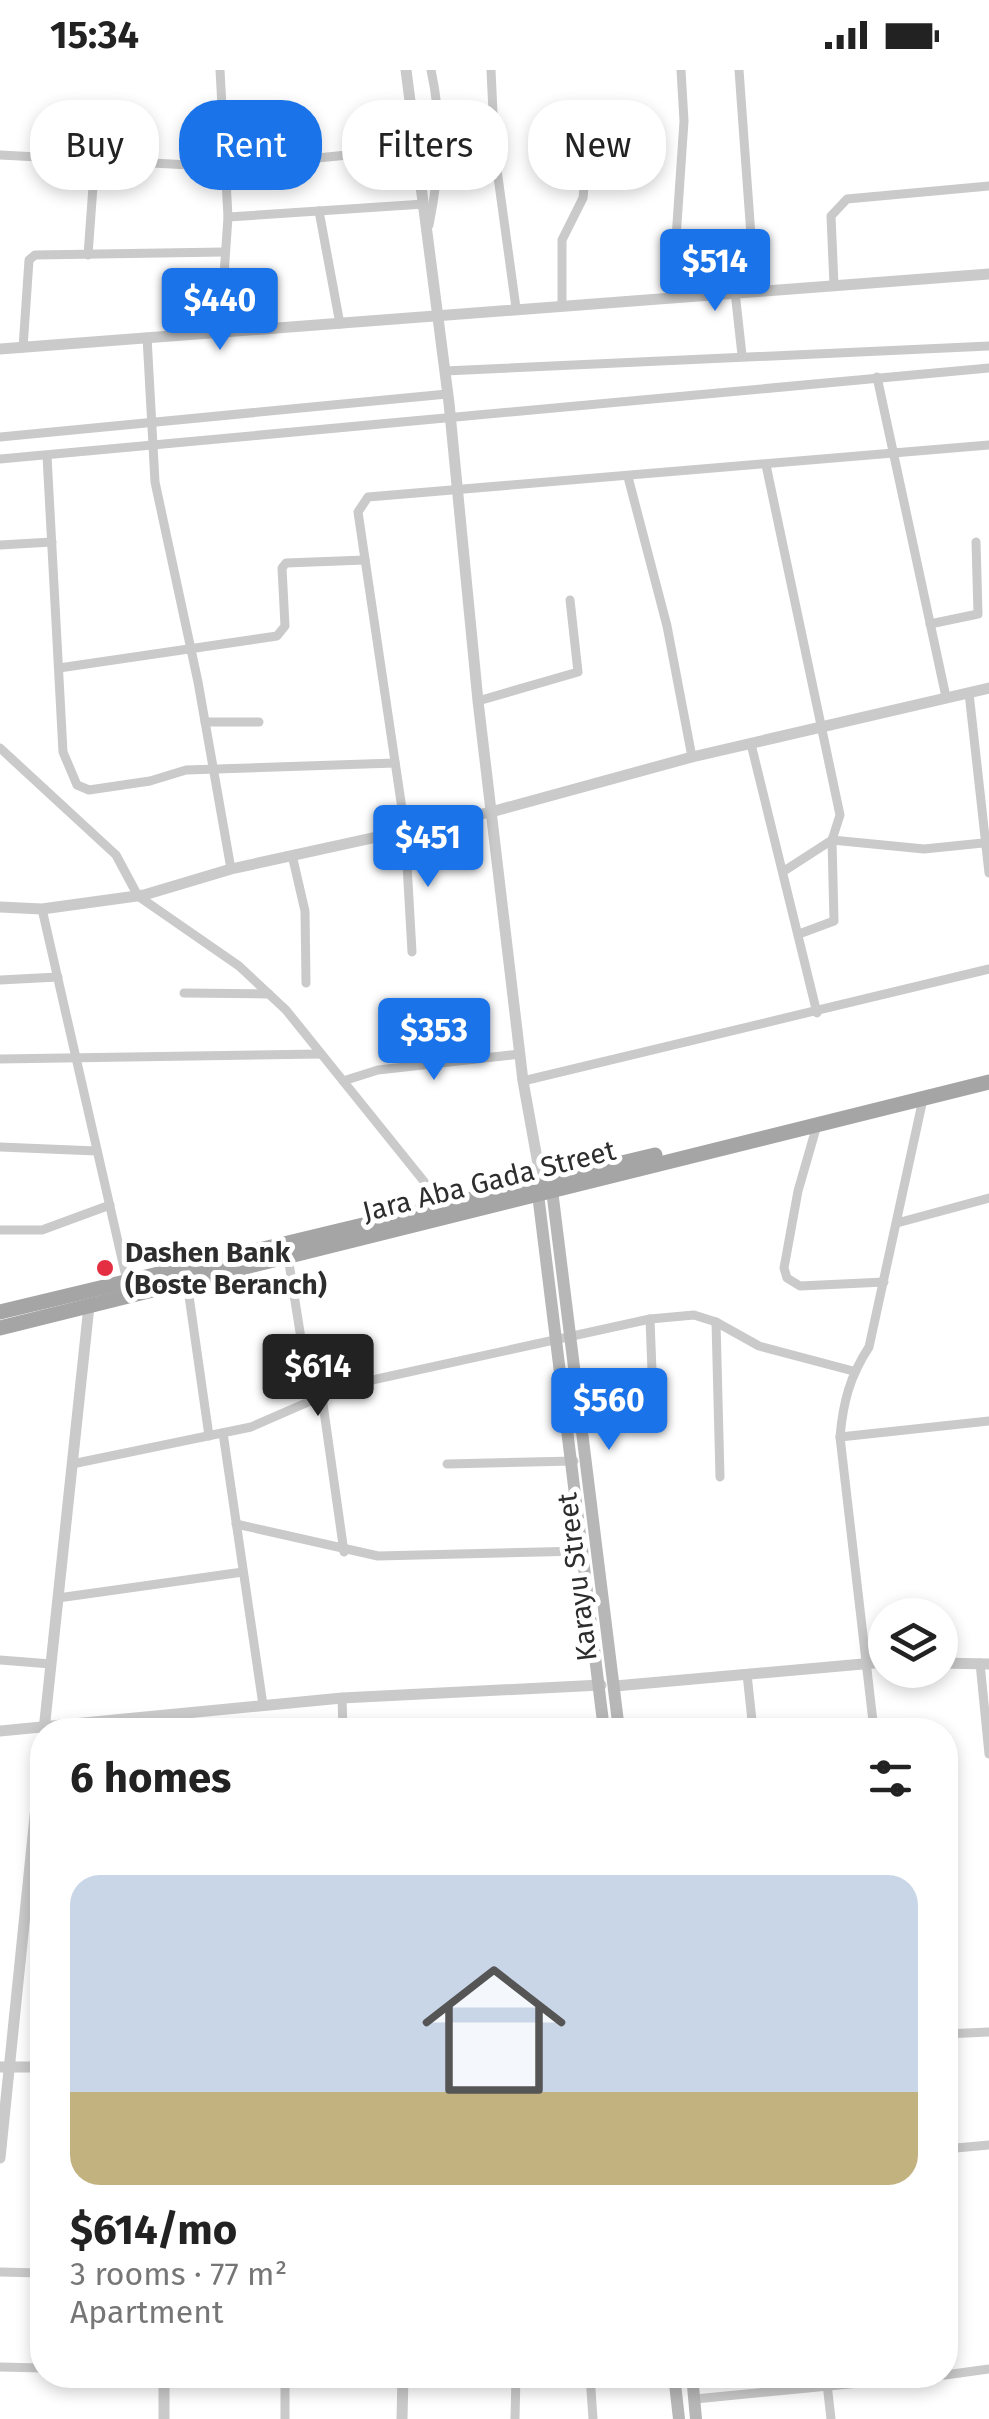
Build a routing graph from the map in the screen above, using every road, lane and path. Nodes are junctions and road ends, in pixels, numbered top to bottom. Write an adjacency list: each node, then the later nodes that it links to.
1 (220, 70): 7 (street)
2 (406, 70): 8 (street)
3 (431, 70): 19 (street)
4 (491, 70): 28 (street)
5 (681, 70): 26 (street)
6 (738, 70): 24 (street)
7 (222, 100)
8 (410, 100)
9 (0, 155): 10 (street)
10 (30, 156)
11 (989, 186): 23 (street)
12 (93, 190): 21 (street)
13 (228, 190): 18 (street)
14 (422, 190): 16 (street)
15 (584, 190): 27 (street)
16 (424, 204): 17 (street); 19 (street)
17 (319, 211): 18 (street); 30 (street)
18 (228, 217): 20 (street)
19 (427, 232): 29 (street)
20 (224, 252): 21 (street); 31 (street)
21 (88, 255): 34 (street)
22 (989, 274): 23 (street)
23 (834, 285): 24 (street)
24 (755, 291): 25 (street)
25 (735, 292): 26 (street); 36 (street)
26 (672, 296): 27 (street)
27 (562, 304): 28 (street)
28 (516, 308): 29 (street)
29 (437, 313): 30 (street); 38 (street)
30 (340, 324): 31 (street)
31 (220, 333): 32 (street)
32 (147, 337): 34 (street); 42 (street)
33 (989, 346): 36 (street)
34 (23, 348): 35 (street)
35 (0, 349)
36 (742, 355): 38 (street)
37 (989, 368): 39 (street)
38 (444, 371): 40 (street)
39 (877, 377): 41 (street); 46 (street)
40 (447, 394): 41 (street); 42 (street)
41 (450, 417): 45 (street); 51 (street)
42 (150, 424): 43 (street); 45 (street)
43 (0, 437)
44 (989, 445): 46 (street)
45 (151, 448): 47 (street); 58 (street)
46 (893, 454): 49 (street); 57 (street)
47 (47, 456): 48 (street); 52 (street)
48 (0, 459)
49 (766, 464): 50 (street); 66 (street)
50 (628, 476): 51 (street); 69 (street)
51 (455, 492): 55 (street); 63 (street)
52 (52, 542): 54 (street); 59 (street)
53 (976, 542): 57 (street)
54 (0, 545)
55 (365, 560): 58 (street); 70 (street)
56 (570, 600): 63 (street)
57 (930, 624): 62 (street)
58 (190, 649): 59 (street); 64 (street)
59 (60, 668): 71 (street)
60 (989, 688): 61 (street)
61 (969, 692): 62 (street); 72 (street)
62 (946, 697): 66 (street)
63 (478, 701): 73 (street)
64 (205, 722): 65 (street); 71 (street)
65 (260, 722)
66 (823, 728): 67 (street); 75 (street)
67 (751, 744): 69 (street); 79 (street)
68 (0, 748): 81 (street)
69 (692, 757): 73 (street)
70 (395, 763): 71 (street); 74 (street)
71 (214, 772): 78 (street)
72 (983, 793): 76 (street)
73 (491, 812): 74 (street); 94 (street)
74 (405, 829): 77 (street); 85 (street)
75 (832, 840): 76 (street); 79 (street); 84 (street)
76 (983, 843): 80 (street)
77 (292, 854): 78 (street); 89 (street)
78 (230, 868): 81 (street)
79 (784, 870): 84 (street)
80 (989, 872)
81 (141, 895): 83 (street); 91 (street)
82 (0, 907): 83 (street)
83 (42, 908): 87 (street)
84 (798, 934): 92 (street)
85 (412, 952)
86 (989, 969): 92 (street)
87 (58, 977): 88 (street); 96 (street)
88 (0, 980)
89 (306, 983)
90 (184, 993): 91 (street)
91 (269, 994): 93 (street)
92 (817, 1013): 99 (street)
93 (321, 1054): 96 (street); 98 (street)
94 (520, 1054): 98 (street); 99 (street)
95 (0, 1058): 96 (street)
96 (76, 1058): 103 (street)
97 (989, 1079): 100 (main road, Jara Aba Gada Street); 104 (main road, Jara Aba Gada Street)
98 (342, 1080): 107 (street)
99 (523, 1081): 104 (street)
100 (922, 1099): 101 (main road, Jara Aba Gada Street); 108 (street)
101 (817, 1126): 104 (main road, Jara Aba Gada Street); 112 (street)
102 (0, 1147): 103 (street)
103 (97, 1151): 106 (street)
104 (545, 1188): 107 (main road, Jara Aba Gada Street); 110 (main road, Jara Aba Gada Street); 119 (main road, Karayu Street); 120 (main road, Karayu Street)
105 (989, 1198): 108 (street)
106 (110, 1205): 109 (street); 113 (street)
107 (444, 1206): 113 (main road, Jara Aba Gada Street)
108 (897, 1223): 112 (street)
109 (0, 1230)
110 (288, 1256): 111 (main road, Jara Aba Gada Street); 123 (street)
111 (187, 1282): 114 (main road, Jara Aba Gada Street); 126 (street)
112 (884, 1282): 121 (street)
113 (127, 1283): 115 (main road, Jara Aba Gada Street)
114 (89, 1306): 118 (main road, Jara Aba Gada Street); 129 (street)
115 (0, 1308)
116 (650, 1318): 117 (street); 119 (street); 122 (street)
117 (716, 1322): 121 (street); 131 (street)
118 (0, 1328)
119 (572, 1337): 120 (street); 128 (main road, Karayu Street)
120 (556, 1340): 123 (street); 128 (main road, Karayu Street)
121 (853, 1371): 127 (street)
122 (653, 1398)
123 (316, 1399): 125 (street); 134 (street)
124 (989, 1421): 127 (street)
125 (222, 1433): 126 (street); 132 (street)
126 (209, 1436): 129 (street)
127 (840, 1437): 138 (street)
128 (581, 1461): 130 (street); 133 (main road, Karayu Street); 143 (main road, Karayu Street)
129 (72, 1464): 136 (street)
130 (447, 1464)
131 (720, 1478)
132 (236, 1524): 134 (street); 135 (street)
133 (584, 1551): 134 (street); 143 (main road, Karayu Street)
134 (344, 1552)
135 (243, 1572): 136 (street); 145 (street)
136 (58, 1598): 140 (street)
137 (0, 1660): 140 (street)
138 (866, 1661): 142 (street); 154 (street)
139 (958, 1663): 141 (street)
140 (52, 1664): 147 (street)
141 (984, 1664): 157 (street)
142 (747, 1674): 143 (street); 153 (street)
143 (608, 1686): 144 (street); 151 (main road, Karayu Street); 152 (main road, Karayu Street)
144 (342, 1698): 145 (street); 150 (street)
145 (263, 1705): 146 (street)
146 (172, 1714): 148 (street); 149 (street)
147 (46, 1718)
148 (138, 1718)
149 (172, 1718)
150 (343, 1718)
151 (605, 1718)
152 (616, 1718)
153 (752, 1718)
154 (873, 1718)
155 (30, 1730): 156 (street)
156 (0, 1731)
157 (989, 1754)
158 (30, 1849): 161 (street)
159 (989, 2032): 160 (street)
160 (958, 2033)
161 (4, 2067): 162 (street); 165 (street)
162 (30, 2068)
163 (989, 2144): 164 (street)
164 (958, 2148)
165 (0, 2158)
166 (0, 2272): 167 (street)
167 (30, 2272)
168 (0, 2367): 169 (street)
169 (30, 2368)
170 (989, 2370): 171 (street)
171 (958, 2373)
172 (164, 2388): 181 (street)
173 (286, 2388): 182 (street)
174 (402, 2388): 183 (street)
175 (515, 2388): 184 (street)
176 (591, 2388): 185 (street)
177 (675, 2388): 186 (main road)
178 (694, 2388): 180 (main road)
179 (828, 2388): 180 (street); 188 (street)
180 (695, 2399): 187 (main road)
181 (164, 2419)
182 (285, 2419)
183 (402, 2419)
184 (514, 2419)
185 (594, 2419)
186 (679, 2419)
187 (696, 2419)
188 (831, 2419)

